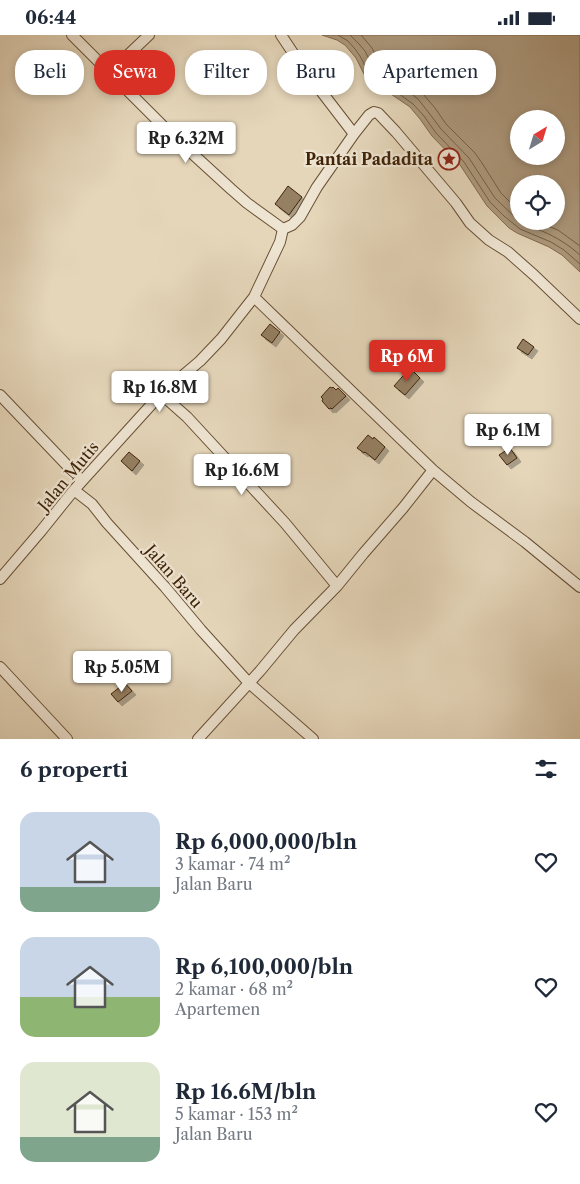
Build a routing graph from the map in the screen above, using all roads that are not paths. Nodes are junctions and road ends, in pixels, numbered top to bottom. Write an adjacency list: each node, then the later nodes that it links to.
1 (72, 35): 5 (street)
2 (149, 35): 4 (street)
3 (281, 35): 7 (street)
4 (133, 50)
5 (94, 58)
6 (131, 95): 8 (street)
7 (354, 134): 8 (street); 10 (street)
8 (282, 229): 9 (street, Jalan Mutis)
9 (254, 297): 11 (street, Jalan Mutis); 13 (street)
10 (580, 319)
11 (161, 394): 14 (street, Jalan Mutis); 17 (street)
12 (0, 395): 14 (street)
13 (433, 469): 17 (street); 18 (street)
14 (82, 481): 15 (street, Jalan Mutis)
15 (74, 490): 16 (street, Jalan Mutis); 20 (street, Jalan Baru)
16 (0, 579)
17 (337, 587): 20 (street)
18 (580, 587)
19 (0, 667): 21 (street)
20 (249, 683): 22 (street); 23 (street, Jalan Baru)
21 (67, 739)
22 (198, 739)
23 (313, 739)

